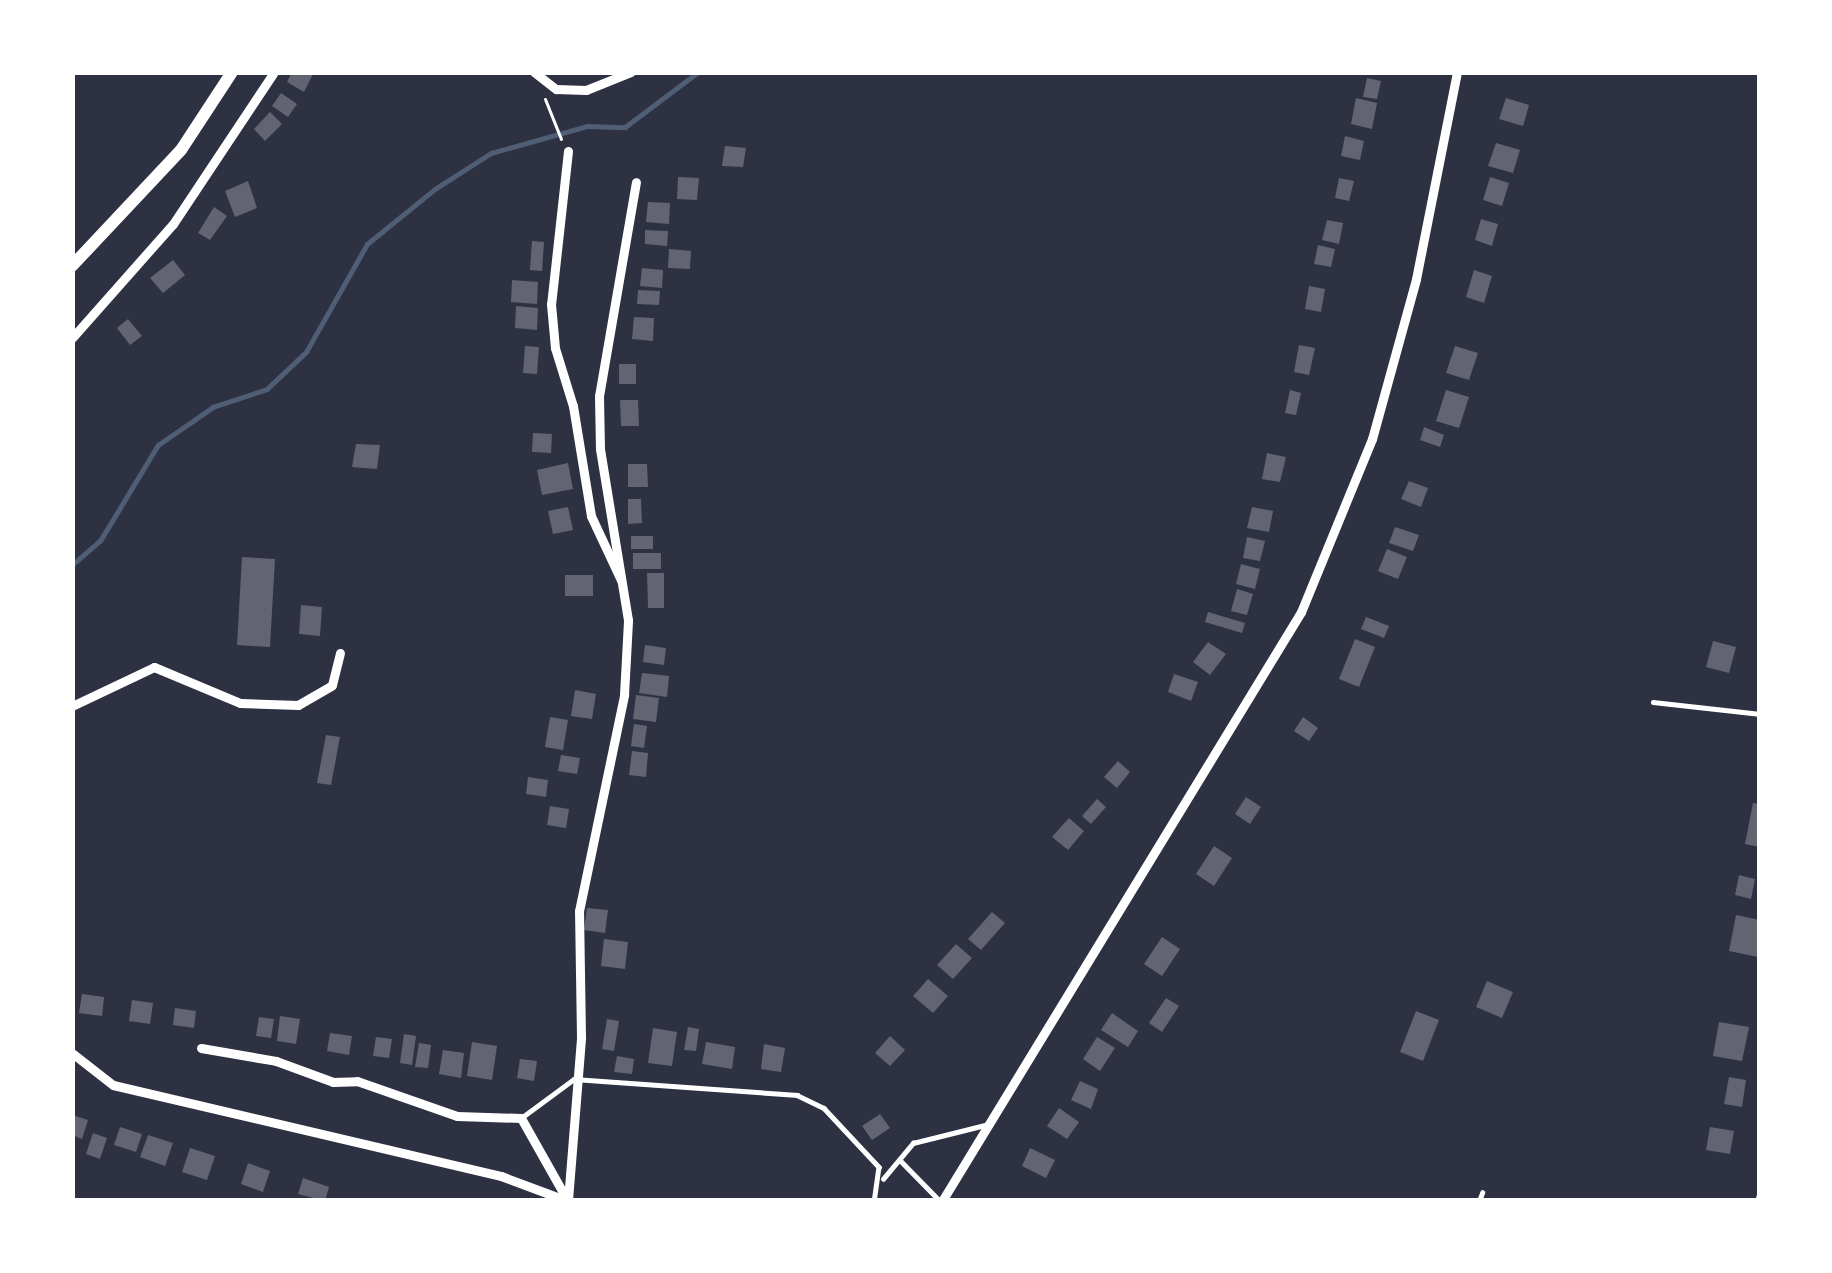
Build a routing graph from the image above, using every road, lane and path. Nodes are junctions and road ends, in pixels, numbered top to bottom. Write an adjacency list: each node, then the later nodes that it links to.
1 (232, 72): 9 (main road)
2 (274, 72): 10 (street)
3 (534, 72): 4 (street)
4 (631, 72)
5 (1457, 72): 20 (street)
6 (545, 110): 7 (path)
7 (568, 152): 11 (street)
8 (636, 182): 11 (street)
9 (72, 266)
10 (72, 338)
11 (624, 584): 18 (street)
12 (340, 653): 14 (street)
13 (1653, 703): 15 (lane)
14 (72, 706)
15 (1760, 714)
16 (201, 1048): 19 (street)
17 (72, 1053): 24 (street)
18 (574, 1079): 19 (lane); 22 (lane); 24 (street)
19 (521, 1118): 24 (street)
20 (989, 1124): 21 (lane); 26 (street)
21 (900, 1160): 22 (lane); 26 (lane)
22 (884, 1180): 25 (lane)
23 (1482, 1192): 27 (lane)
24 (568, 1201)
25 (874, 1201)
26 (941, 1201)
27 (1479, 1201)

